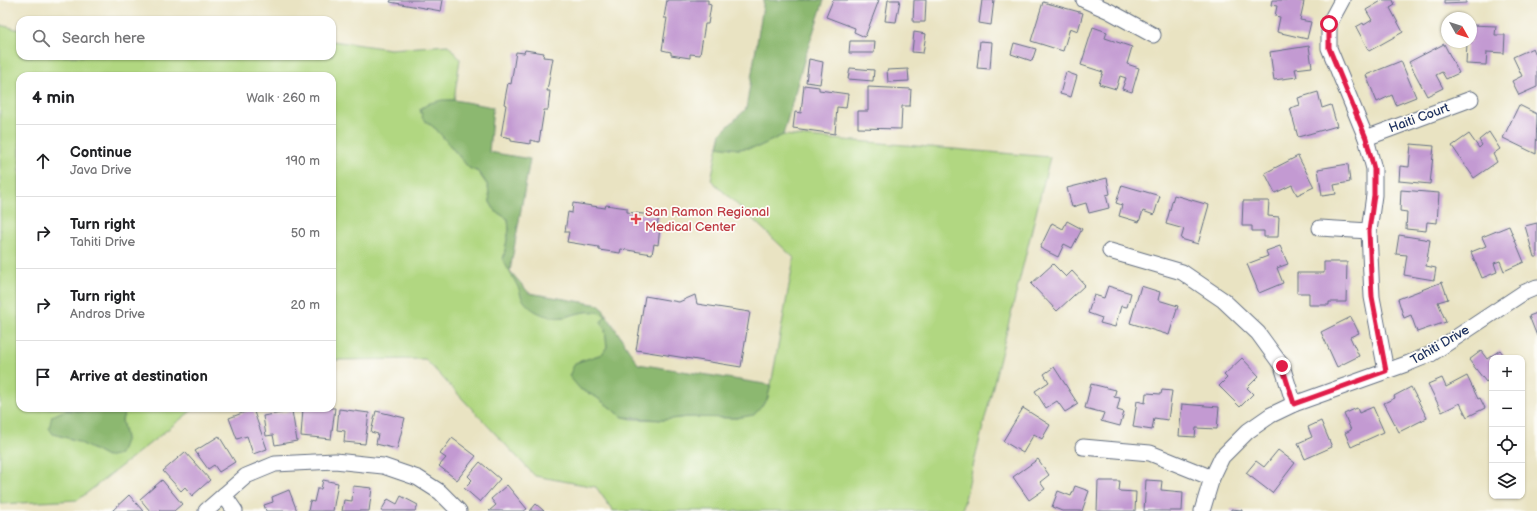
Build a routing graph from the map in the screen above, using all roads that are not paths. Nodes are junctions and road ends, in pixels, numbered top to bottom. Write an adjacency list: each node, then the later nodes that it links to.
1 (1084, 0): 3 (street)
2 (1342, 0): 5 (street)
3 (1153, 35)
4 (1471, 99): 5 (street, Haiti Court)
5 (1366, 138): 7 (street)
6 (1320, 228): 7 (street)
7 (1369, 231): 10 (street)
8 (1110, 251): 11 (street)
9 (1537, 287): 10 (street, Tahiti Drive)
10 (1386, 371): 11 (street, Tahiti Drive)
11 (1294, 404): 13 (street, Tahiti Drive)
12 (1083, 447): 13 (street)
13 (1212, 478): 18 (street, Tahiti Drive)
14 (224, 495): 15 (street); 16 (street); 17 (street)
15 (206, 511)
16 (235, 511)
17 (459, 511)
18 (1202, 511)

